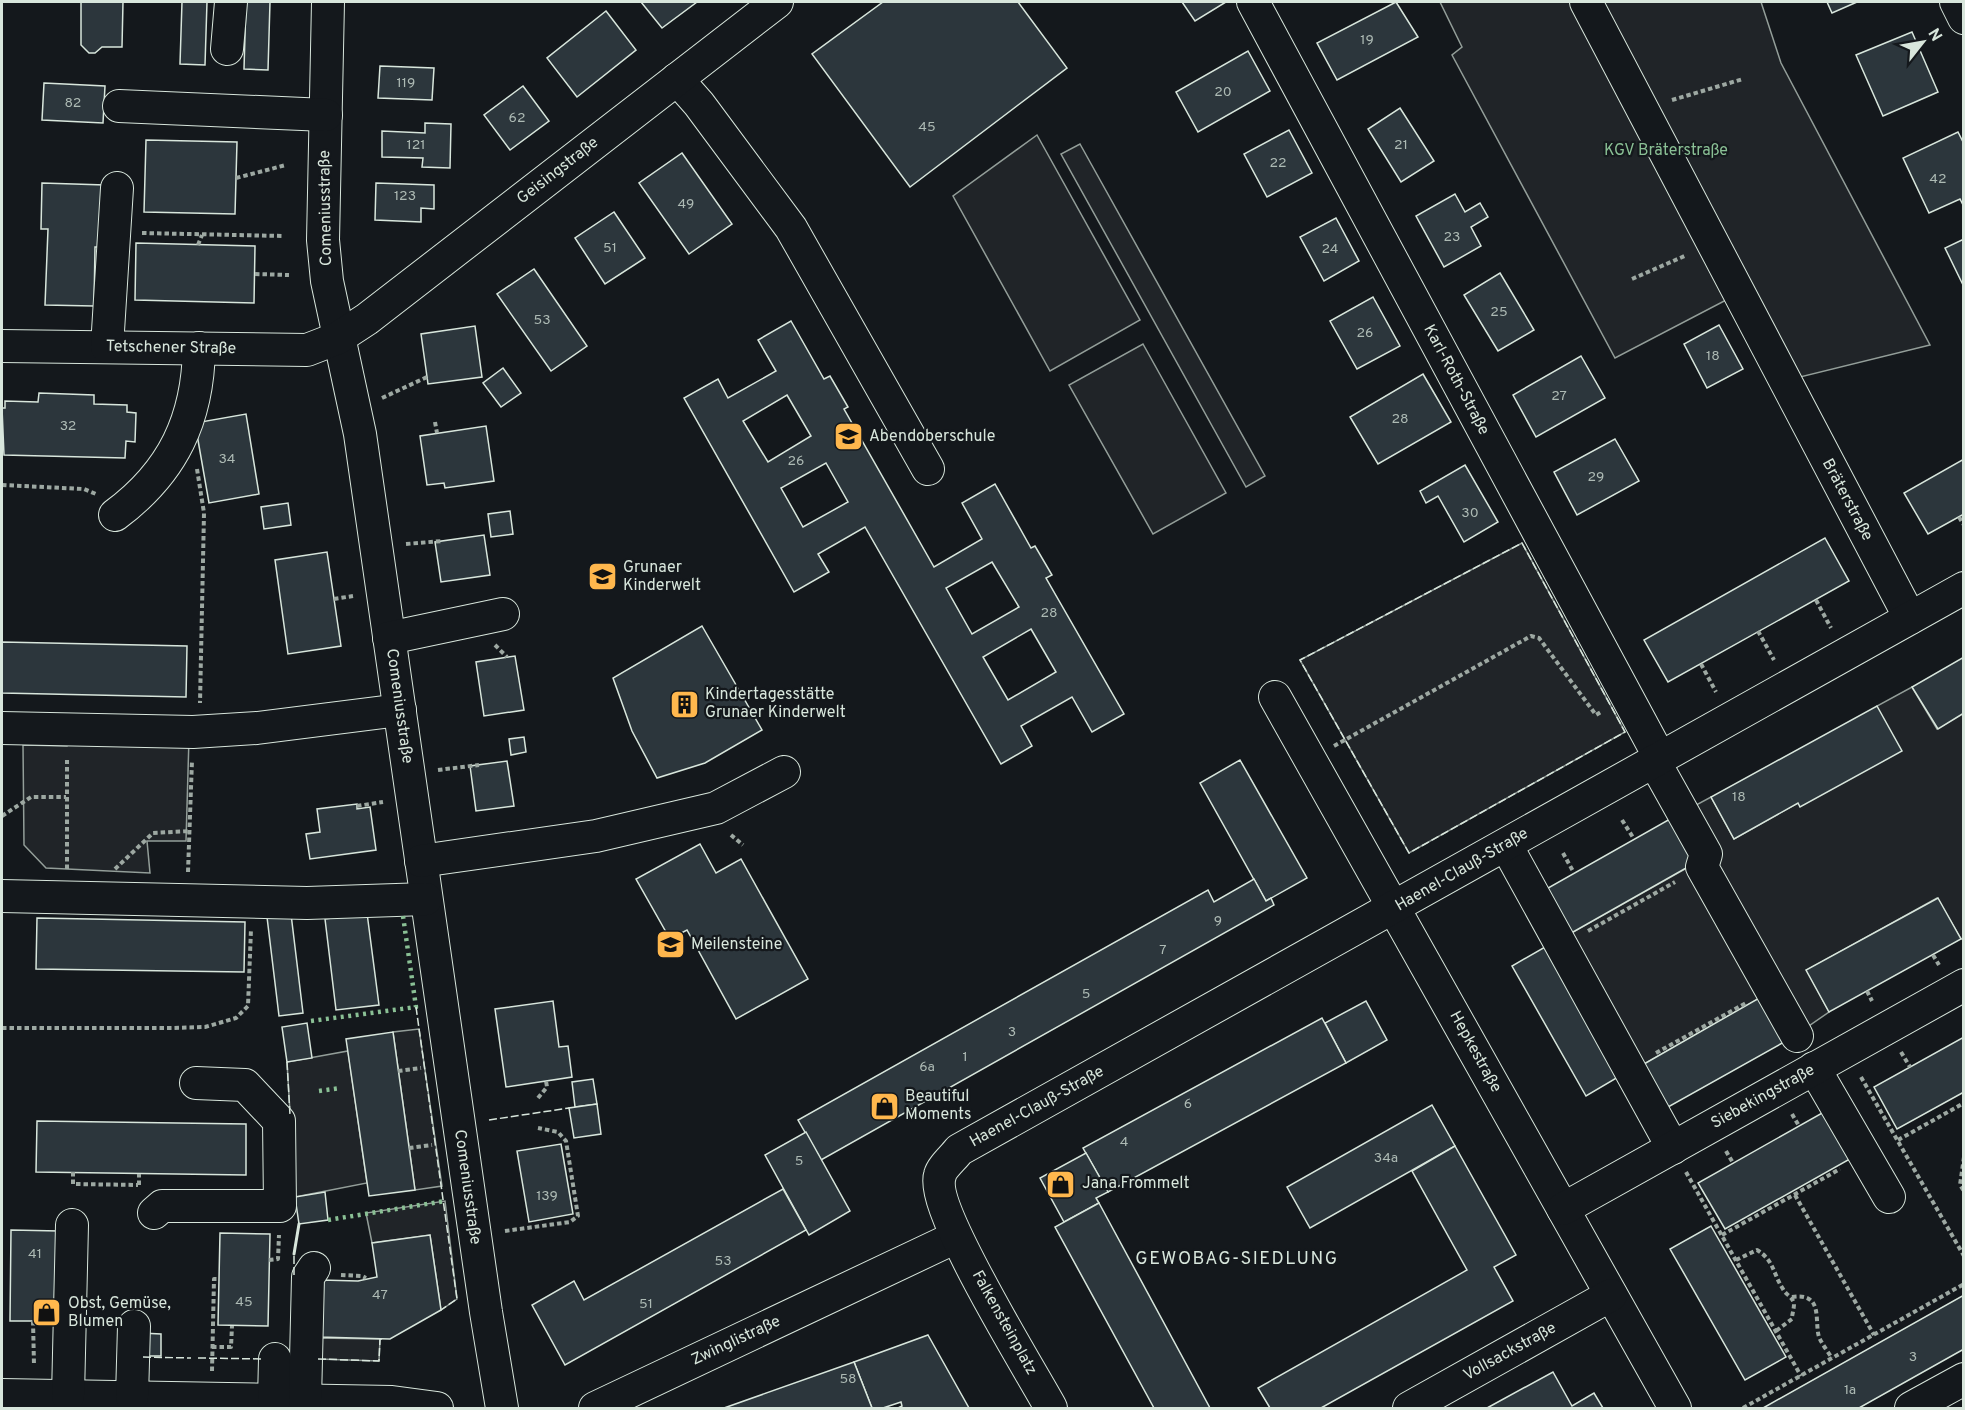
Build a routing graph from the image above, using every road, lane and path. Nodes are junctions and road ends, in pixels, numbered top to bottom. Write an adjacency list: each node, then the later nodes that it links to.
1 (231, 2): 8 (street)
2 (328, 2): 13 (street, Comeniusstraße)
3 (777, 2): 9 (street, Geisingstraße)
4 (1253, 2): 48 (street, Karl-Roth-Straße)
5 (1586, 2): 12 (street, Bräterstraße)
6 (1956, 2): 7 (street)
7 (1964, 18)
8 (227, 48)
9 (677, 79): 25 (street, Geisingstraße); 34 (street)
10 (1743, 79): 12 (path)
11 (119, 106): 13 (street)
12 (1642, 109): 20 (street, Bräterstraße)
13 (326, 115): 25 (street, Comeniusstraße)
14 (286, 165): 15 (path)
15 (236, 178)
16 (117, 188): 27 (street)
17 (132, 233): 18 (path)
18 (202, 235): 19 (path); 21 (path)
19 (284, 236)
20 (1712, 244): 24 (path); 45 (street, Bräterstraße)
21 (198, 245)
22 (255, 274): 23 (path)
23 (289, 275)
24 (1632, 279)
25 (338, 338): 28 (street, Tetschener Straße); 46 (street, Comeniusstraße)
26 (2, 346): 27 (street, Tetschener Straße)
27 (107, 347): 28 (street, Tetschener Straße)
28 (199, 348): 36 (street)
29 (427, 377): 30 (path)
30 (383, 398)
31 (435, 422): 32 (path)
32 (437, 433)
33 (197, 468): 52 (path)
34 (928, 469)
35 (2, 485): 36 (path)
36 (118, 513)
37 (1959, 517): 38 (path)
38 (1964, 525)
39 (442, 541): 40 (path)
40 (402, 545)
41 (1964, 588): 45 (street, Haenel-Clauß-Straße)
42 (353, 596): 43 (path)
43 (334, 599)
44 (503, 614): 46 (street)
45 (1911, 618): 54 (street, Haenel-Clauß-Straße)
46 (389, 638): 49 (street, Comeniusstraße)
47 (1275, 696): 53 (street, Hepkestraße)
48 (1629, 701): 53 (path); 54 (street, Karl-Roth-Straße)
49 (400, 710): 52 (street); 67 (street, Comeniusstraße)
50 (2, 728): 51 (street)
51 (68, 729): 52 (street); 58 (path)
52 (193, 732): 63 (path)
53 (1310, 759): 75 (street, Hepkestraße)
54 (1657, 760): 65 (street, Haenel-Clauß-Straße); 68 (street, Karl-Roth-Straße)
55 (479, 765): 56 (path)
56 (435, 770)
57 (784, 772): 67 (street)
58 (66, 797): 61 (path); 71 (path)
59 (386, 802): 60 (path)
60 (357, 806)
61 (2, 816)
62 (1622, 820): 64 (path)
63 (190, 831): 71 (path); 73 (path)
64 (1634, 839)
65 (1506, 845): 75 (street, Haenel-Clauß-Straße); 94 (street)
66 (1563, 853): 69 (path)
67 (421, 861): 72 (street, Comeniusstraße)
68 (1702, 867): 76 (path); 78 (street)
69 (1574, 873)
70 (2, 896): 71 (street)
71 (76, 898): 73 (street)
72 (426, 899): 74 (street); 90 (street, Comeniusstraße)
73 (187, 900): 74 (street)
74 (252, 901): 79 (path)
75 (1394, 908): 95 (street, Haenel-Clauß-Straße); 101 (street, Hepkestraße)
76 (1578, 937)
77 (1964, 985): 81 (street, Siebekingstraße)
78 (1770, 989): 80 (street); 82 (path)
79 (2, 1028)
80 (1797, 1036)
81 (1846, 1051): 84 (street, Siebekingstraße); 92 (path)
82 (1655, 1053)
83 (425, 1067): 85 (path)
84 (1814, 1068): 94 (street, Siebekingstraße); 96 (street)
85 (398, 1071)
86 (546, 1081): 88 (path)
87 (196, 1083): 102 (street)
88 (538, 1098)
89 (1964, 1103): 92 (path)
90 (465, 1126): 93 (path); 134 (street, Comeniusstraße)
91 (538, 1128): 104 (path)
92 (1898, 1140): 107 (path)
93 (409, 1148)
94 (1673, 1148): 101 (street, Siebekingstraße); 105 (path)
95 (959, 1150): 106 (street, Falkensteinplatz)
96 (1864, 1155): 99 (path); 100 (street)
97 (1964, 1157): 98 (path)
98 (1964, 1191)
99 (1795, 1195): 105 (path); 110 (path)
100 (1888, 1197)
101 (1563, 1209): 114 (street, Hepkestraße)
102 (154, 1213)
103 (72, 1225): 128 (street)
104 (500, 1232)
105 (1722, 1235): 108 (path)
106 (956, 1237): 135 (street, Zwinglistraße); 136 (street, Falkensteinplatz)
107 (1964, 1256)
108 (1736, 1260): 115 (path); 119 (path)
109 (1841, 1262): 110 (path)
110 (1835, 1265): 121 (path)
111 (314, 1268): 132 (street)
112 (219, 1279): 122 (path)
113 (1964, 1284): 121 (path)
114 (1611, 1295): 137 (street, Vollsackstraße); 138 (street, Hepkestraße)
115 (1791, 1297): 119 (path); 123 (path)
116 (33, 1321): 120 (path)
117 (134, 1326): 129 (street)
118 (232, 1326): 122 (path)
119 (1776, 1331): 125 (path)
120 (33, 1334)
121 (1874, 1335): 123 (path)
122 (212, 1347): 130 (path)
123 (1832, 1358): 125 (path)
124 (275, 1359): 131 (street)
125 (1801, 1376): 139 (path)
126 (1964, 1379): 140 (street)
127 (2, 1395): 128 (street)
128 (68, 1396): 129 (street)
129 (132, 1397): 130 (street)
130 (212, 1398): 131 (street)
131 (274, 1400): 132 (street)
132 (305, 1400): 133 (street)
133 (437, 1408)
134 (502, 1408)
135 (595, 1408)
136 (1051, 1408)
137 (1409, 1408)
138 (1674, 1408)
139 (1743, 1408)
140 (1911, 1408)

